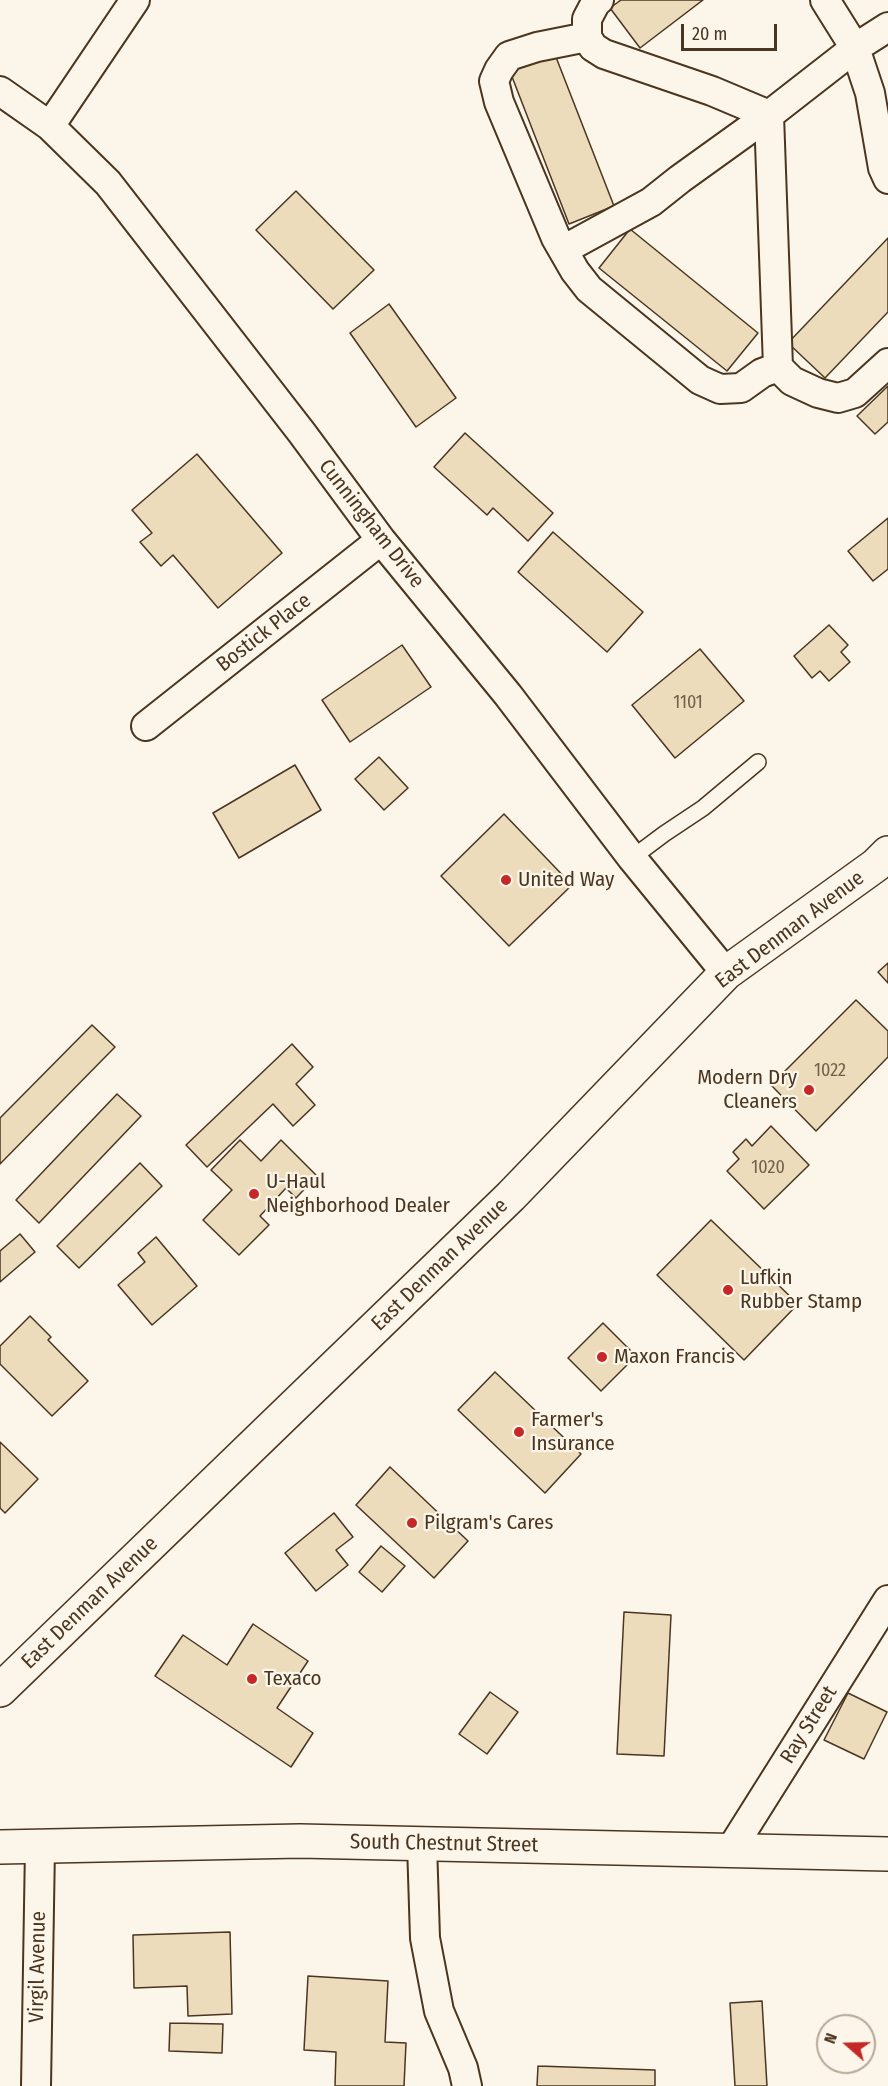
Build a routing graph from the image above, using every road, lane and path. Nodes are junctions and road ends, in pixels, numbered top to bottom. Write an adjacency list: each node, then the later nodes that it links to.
1 (135, 0): 9 (street)
2 (599, 0): 5 (street)
3 (825, 0): 6 (street)
4 (888, 27): 6 (street)
5 (587, 37): 8 (street); 11 (street)
6 (855, 48): 8 (street); 10 (street)
7 (0, 91): 9 (street, Cunningham Drive)
8 (769, 115): 11 (street); 13 (street)
9 (50, 126): 14 (street, Cunningham Drive)
10 (888, 179)
11 (563, 250): 13 (street)
12 (888, 363): 13 (street)
13 (778, 367)
14 (381, 540): 15 (street, Bostick Place); 18 (street, Cunningham Drive)
15 (146, 726)
16 (758, 762): 18 (lane)
17 (888, 853): 19 (main road, East Denman Avenue)
18 (632, 858): 19 (street, Cunningham Drive)
19 (726, 973): 21 (main road, East Denman Avenue)
20 (888, 1600): 25 (street, Ray Street)
21 (0, 1690)
22 (423, 1844): 24 (main road, South Chestnut Street); 25 (main road, South Chestnut Street); 28 (street)
23 (0, 1847): 24 (main road, South Chestnut Street)
24 (40, 1847): 27 (street, Virgil Avenue)
25 (730, 1851): 26 (main road, South Chestnut Street)
26 (888, 1854)
27 (36, 2086)
28 (467, 2086)

